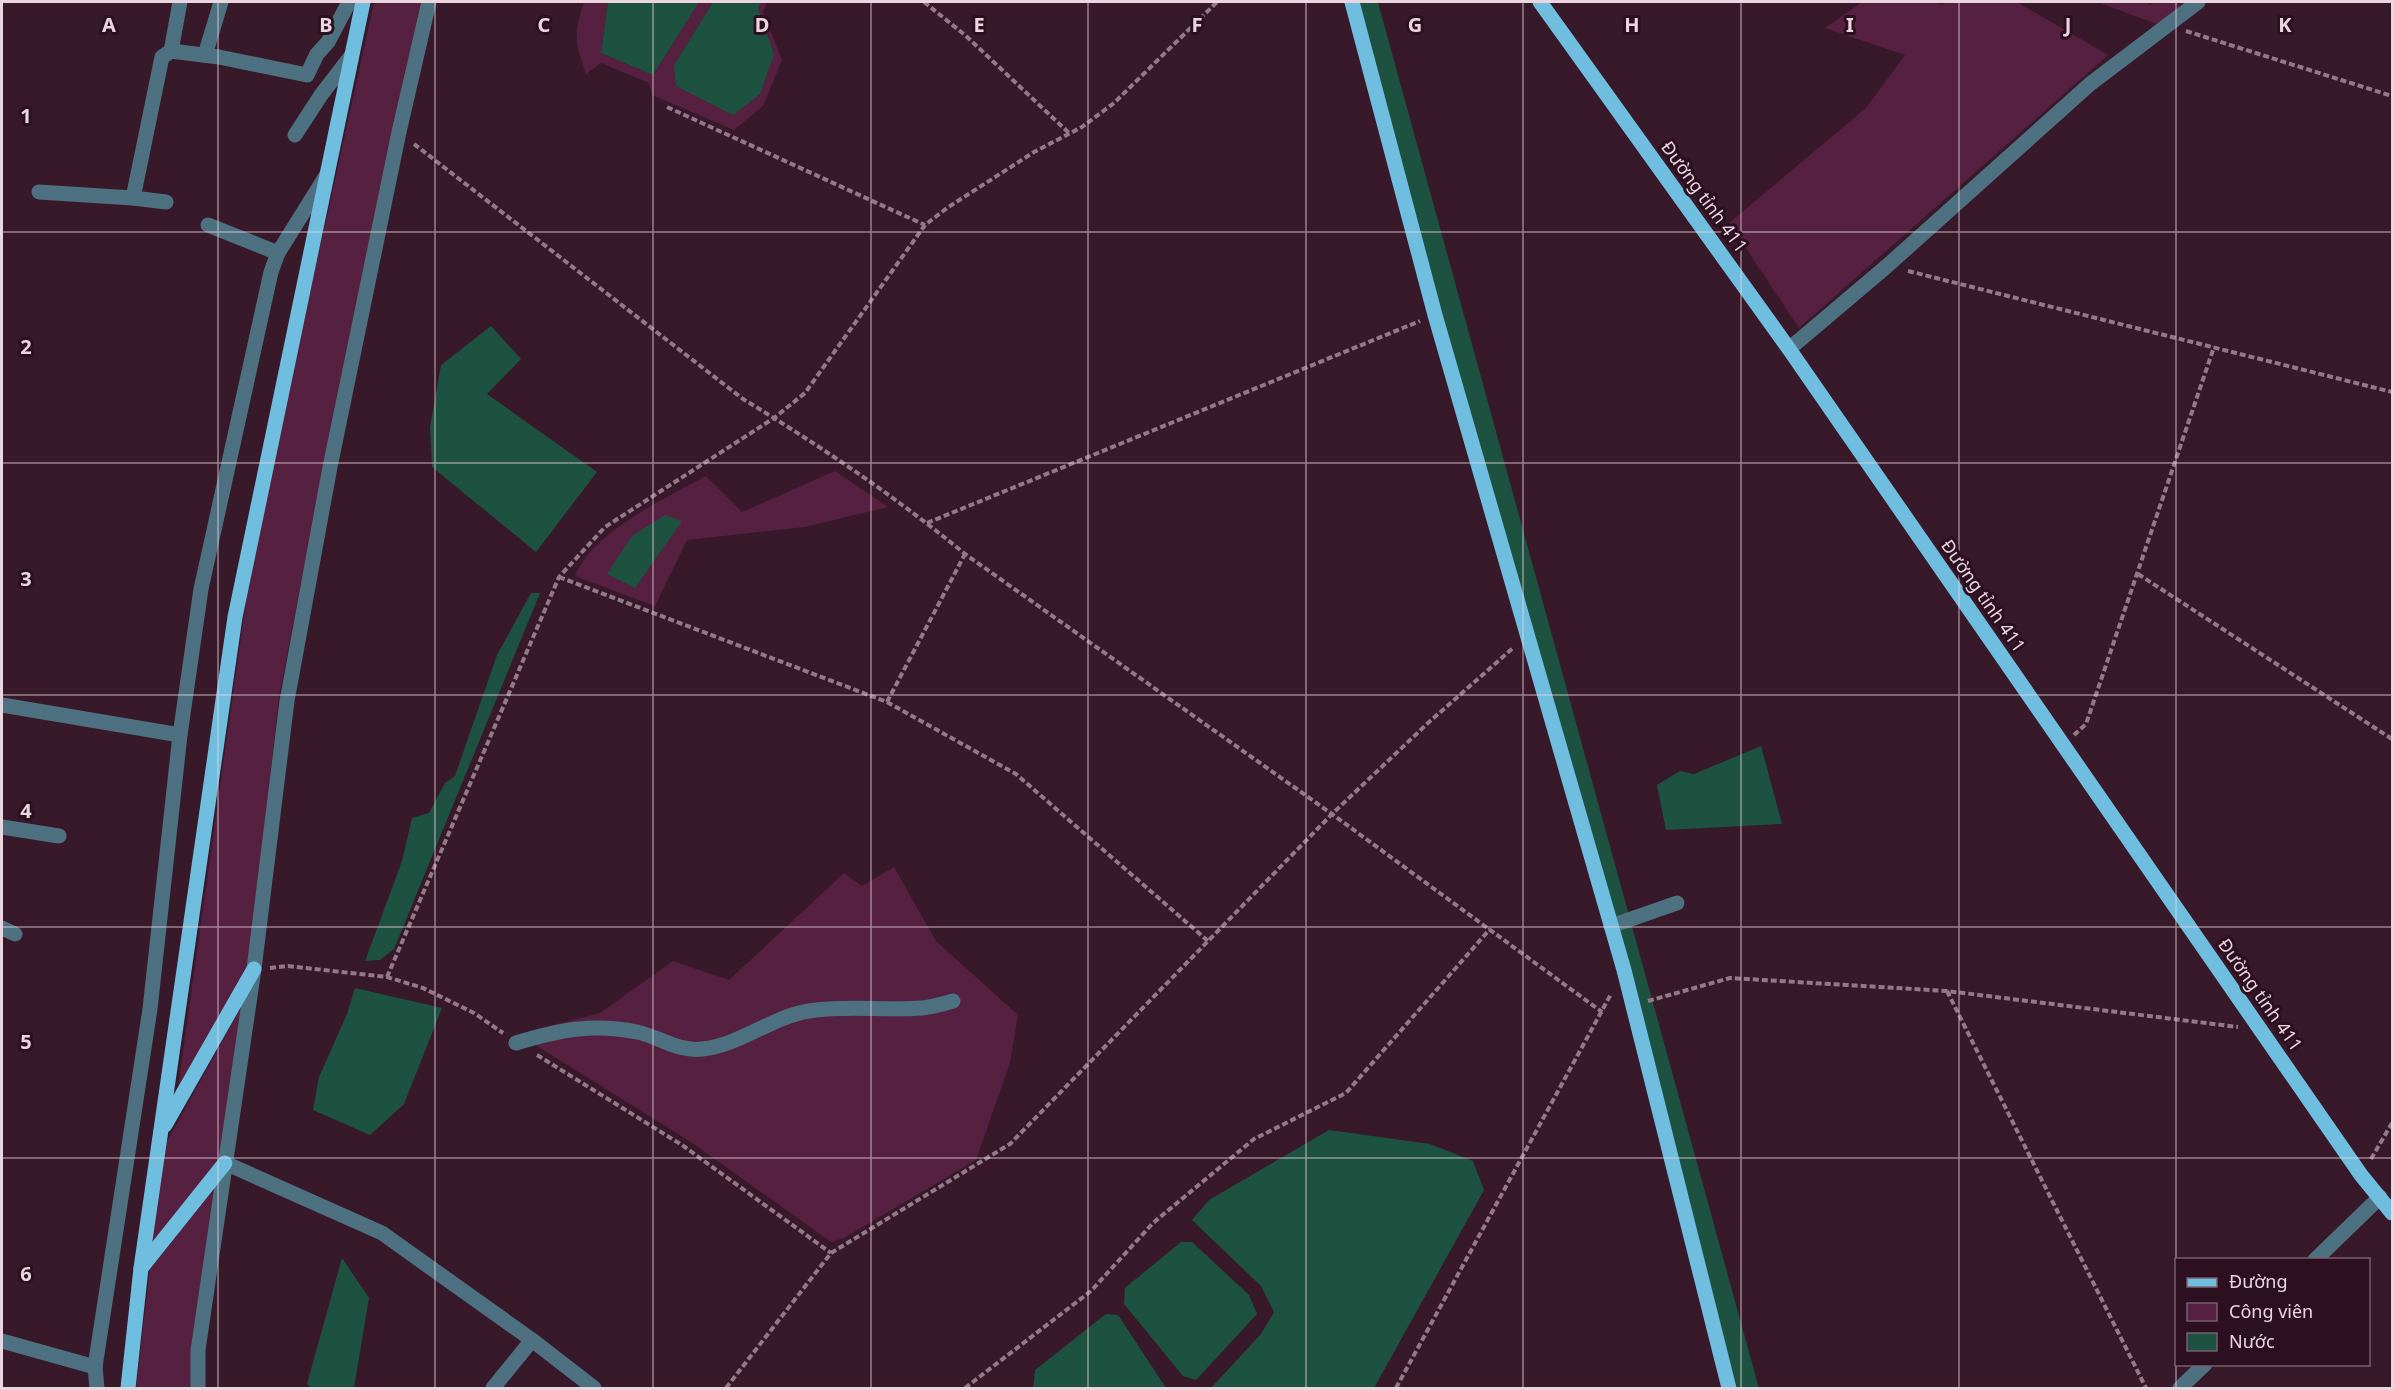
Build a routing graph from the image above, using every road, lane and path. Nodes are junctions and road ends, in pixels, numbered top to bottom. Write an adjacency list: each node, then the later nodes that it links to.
1 (180, 2): 12 (street)
2 (220, 2): 13 (street)
3 (349, 2): 13 (street)
4 (363, 2): 14 (main road)
5 (429, 2): 17 (street)
6 (924, 2): 18 (path)
7 (1217, 2): 18 (path)
8 (1352, 2): 28 (main road)
9 (1540, 2): 30 (main road, Đường tỉnh 411)
10 (2199, 2): 11 (street)
11 (2168, 25): 15 (path); 27 (street)
12 (171, 51): 13 (street); 22 (street)
13 (205, 55)
14 (351, 56): 19 (street); 20 (main road)
15 (2392, 96)
16 (667, 107): 25 (path)
17 (399, 132): 32 (path); 50 (street)
18 (1069, 134): 25 (path)
19 (295, 135)
20 (326, 176): 26 (street); 60 (main road)
21 (39, 192): 22 (street)
22 (133, 198): 23 (street)
23 (166, 202)
24 (208, 225): 26 (street)
25 (925, 225): 32 (path)
26 (278, 253): 40 (street)
27 (1887, 266): 29 (path); 30 (street)
28 (1435, 315): 33 (path); 37 (main road)
29 (2214, 348): 31 (path); 35 (path)
30 (1789, 349): 42 (main road, Đường tỉnh 411)
31 (2392, 392)
32 (774, 418): 33 (path); 36 (path)
33 (927, 523): 34 (path)
34 (965, 554): 38 (path); 43 (path)
35 (2138, 574): 41 (path); 42 (path)
36 (559, 577): 38 (path); 52 (path)
37 (1528, 635): 43 (path); 47 (main road)
38 (887, 702): 49 (path)
39 (2, 705): 40 (street)
40 (180, 735): 71 (street)
41 (2392, 739)
42 (2063, 745): 57 (main road, Đường tỉnh 411)
43 (1332, 814): 48 (path); 49 (path)
44 (2, 827): 45 (street)
45 (59, 836)
46 (1677, 903): 47 (street)
47 (1612, 926): 51 (main road)
48 (1490, 929): 56 (path); 78 (path)
49 (1208, 941): 65 (path)
50 (254, 969): 52 (path); 60 (main road); 61 (street)
51 (1624, 970): 55 (main road); 56 (path)
52 (387, 977): 58 (path)
53 (1947, 991): 55 (path); 57 (path); 81 (path)
54 (953, 1001): 58 (street)
55 (1632, 1005): 80 (main road)
56 (1602, 1011): 79 (path)
57 (2260, 1030): 62 (main road, Đường tỉnh 411)
58 (516, 1042): 65 (path)
59 (2392, 1124): 62 (path)
60 (161, 1132): 67 (main road)
61 (225, 1163): 67 (main road); 69 (street); 74 (street)
62 (2361, 1175): 63 (main road, Đường tỉnh 411)
63 (2380, 1197): 64 (main road, Đường tỉnh 411); 66 (street)
64 (2392, 1213)
65 (831, 1253): 77 (path)
66 (2317, 1258)
67 (141, 1268): 73 (main road)
68 (2, 1341): 71 (street)
69 (532, 1341): 75 (street); 76 (street)
70 (2204, 1366): 82 (street)
71 (95, 1368): 72 (street)
72 (97, 1389)
73 (128, 1389)
74 (198, 1389)
75 (493, 1389)
76 (594, 1389)
77 (726, 1389)
78 (965, 1389)
79 (1396, 1389)
80 (1729, 1389)
81 (2146, 1389)
82 (2180, 1389)

